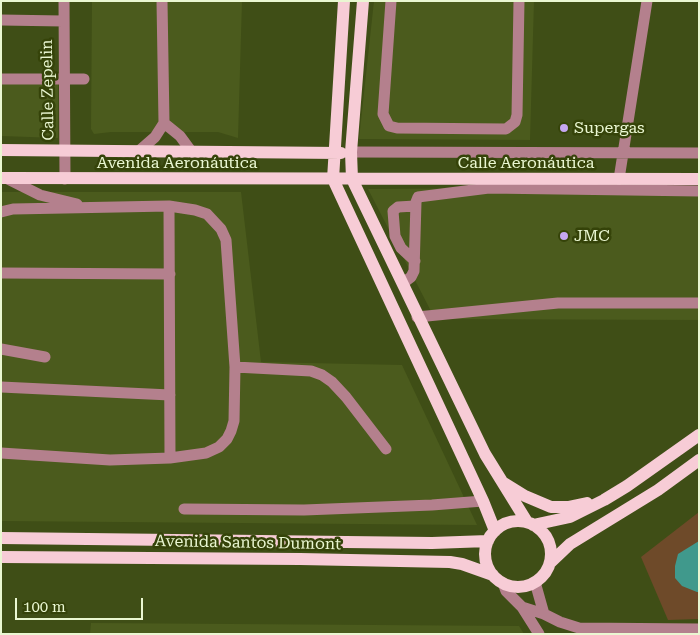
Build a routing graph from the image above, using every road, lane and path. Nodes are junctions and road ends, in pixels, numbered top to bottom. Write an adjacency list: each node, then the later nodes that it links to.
1 (64, 1): 9 (street, Calle Zepelin)
2 (162, 1): 13 (street)
3 (344, 1): 19 (main road)
4 (363, 1): 18 (main road)
5 (391, 1): 6 (street)
6 (519, 1)
7 (647, 1): 20 (street)
8 (1, 20): 9 (street)
9 (63, 21): 11 (street, Calle Zepelin)
10 (1, 79): 11 (street)
11 (64, 79): 12 (street); 15 (street, Calle Zepelin)
12 (84, 79)
13 (164, 123): 16 (street); 17 (street)
14 (1, 150): 15 (main road, Avenida Aeronáutica)
15 (65, 150): 16 (main road, Avenida Aeronáutica); 23 (street, Calle Zepelin)
16 (139, 151): 17 (main road, Avenida Aeronáutica)
17 (191, 151): 19 (main road, Avenida Aeronáutica)
18 (351, 152): 19 (main road, Avenida Aeronáutica); 20 (street); 25 (main road)
19 (334, 153): 24 (main road)
20 (624, 153): 21 (street); 27 (street)
21 (699, 153)
22 (4, 178): 23 (main road, Avenida Aeronáutica); 31 (street)
23 (65, 179): 24 (main road, Avenida Aeronáutica)
24 (333, 179): 25 (main road, Avenida Aeronáutica); 50 (main road)
25 (352, 179): 27 (main road, Calle Aeronáutica); 36 (main road)
26 (699, 179): 27 (main road, Calle Aeronáutica)
27 (619, 180)
28 (699, 191): 30 (street)
29 (169, 206): 31 (street); 35 (street); 41 (street)
30 (416, 206): 33 (street); 33 (street)
31 (91, 207): 32 (street)
32 (1, 212)
33 (415, 261): 36 (street)
34 (1, 273): 35 (street)
35 (170, 274): 43 (street)
36 (403, 283): 38 (main road)
37 (699, 303): 38 (street)
38 (417, 316): 49 (main road)
39 (1, 348): 40 (street)
40 (45, 357)
41 (234, 368): 45 (street); 47 (street)
42 (1, 387): 43 (street)
43 (170, 395): 47 (street)
44 (699, 435): 51 (main road)
45 (386, 449)
46 (1, 453): 47 (street)
47 (170, 458)
48 (699, 460): 57 (main road)
49 (502, 481): 51 (main road); 53 (main road)
50 (483, 500): 52 (street); 54 (main road)
51 (604, 500): 53 (main road)
52 (184, 509)
53 (530, 523): 54 (main road); 57 (main road)
54 (491, 536): 55 (main road, Avenida Santos Dumont); 58 (main road)
55 (1, 538)
56 (1, 557): 58 (main road, Avenida Santos Dumont)
57 (550, 563): 59 (main road)
58 (498, 579): 59 (main road); 60 (street)
59 (535, 582): 61 (street)
60 (522, 607): 61 (street); 64 (street)
61 (544, 614): 63 (street)
62 (699, 629): 63 (street)
63 (580, 631)
64 (539, 634)

